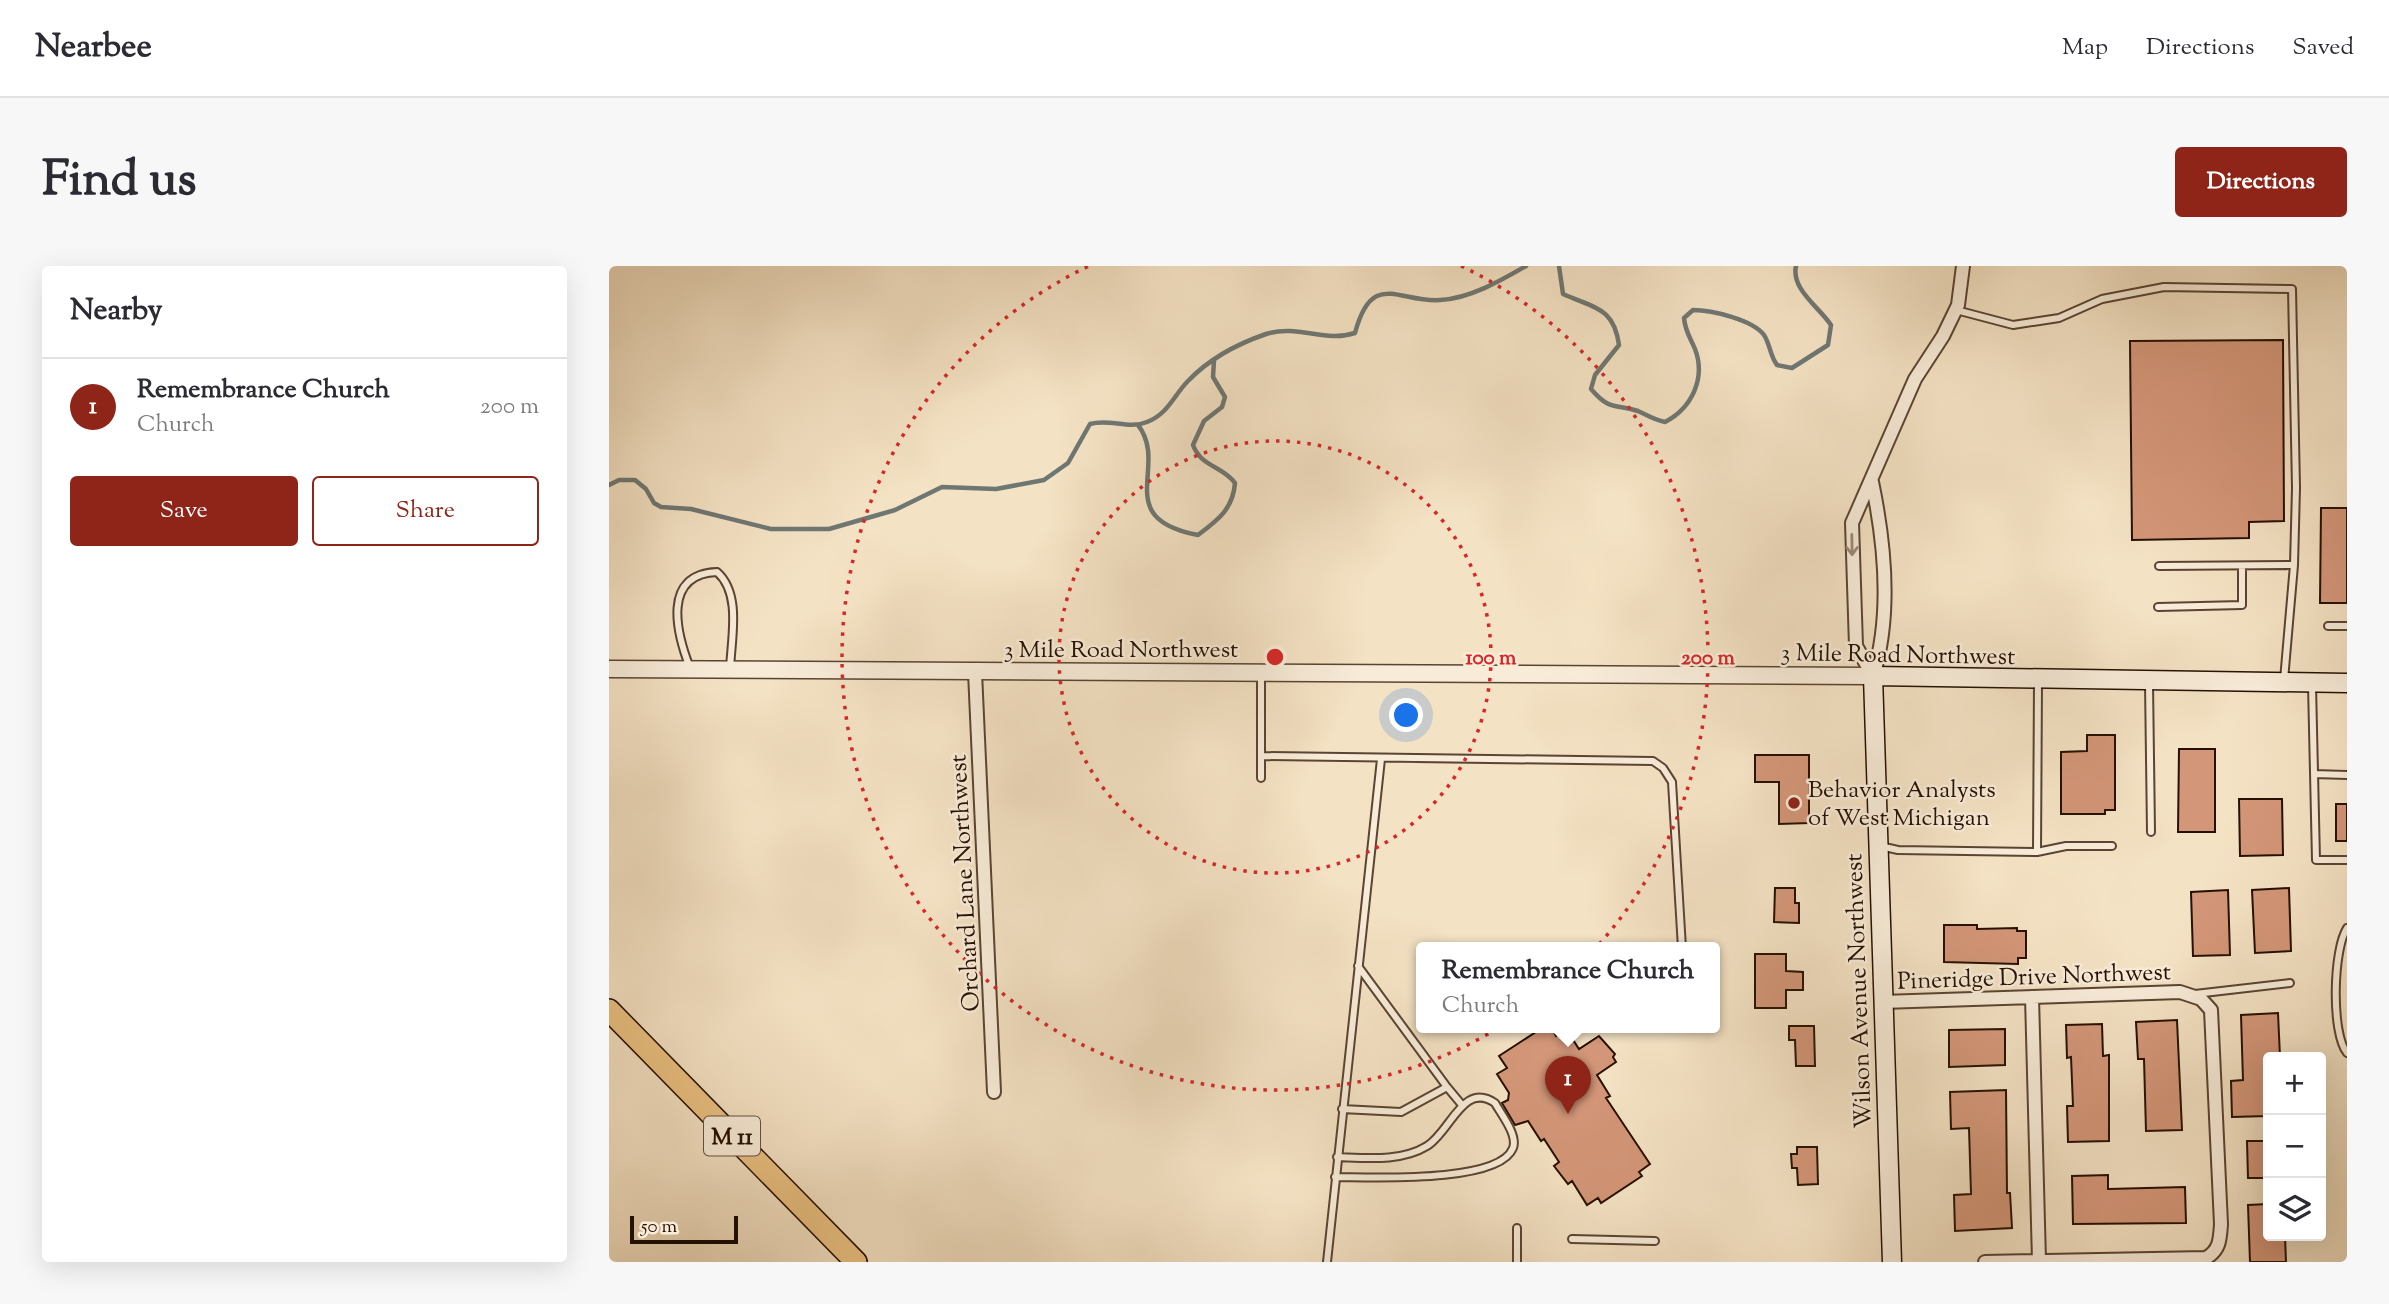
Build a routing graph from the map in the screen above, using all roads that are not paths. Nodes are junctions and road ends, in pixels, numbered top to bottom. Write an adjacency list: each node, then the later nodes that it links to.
1 (1962, 266): 2 (street)
2 (1955, 310): 3 (street); 4 (lane)
3 (1872, 482): 15 (street); 15 (street, one-way to 15)
4 (2294, 565): 6 (lane); 18 (lane)
5 (2159, 566): 6 (lane)
6 (2242, 566): 7 (lane)
7 (2158, 607)
8 (2328, 626): 9 (lane)
9 (2347, 626)
10 (609, 669): 11 (street, 3 Mile Road Northwest)
11 (690, 670): 12 (street, 3 Mile Road Northwest); 12 (lane)
12 (730, 670): 13 (street, 3 Mile Road Northwest)
13 (975, 672): 14 (street, 3 Mile Road Northwest); 41 (street, Orchard Lane Northwest)
14 (1261, 674): 15 (street, 3 Mile Road Northwest); 21 (lane)
15 (1873, 676): 16 (main road, 3 Mile Road Northwest); 27 (main road, Wilson Avenue Northwest)
16 (2038, 680): 17 (main road, 3 Mile Road Northwest); 29 (lane)
17 (2149, 681): 18 (main road, 3 Mile Road Northwest); 26 (lane)
18 (2284, 682): 19 (main road, 3 Mile Road Northwest)
19 (2312, 683): 20 (main road, 3 Mile Road Northwest); 23 (lane)
20 (2347, 683)
21 (1261, 756): 22 (lane); 25 (lane)
22 (1381, 759): 32 (lane); 33 (lane)
23 (2314, 774): 24 (lane); 30 (lane)
24 (2347, 775)
25 (1261, 778)
26 (2151, 832)
27 (1878, 845): 29 (lane); 37 (main road, Wilson Avenue Northwest)
28 (2112, 846): 29 (lane)
29 (2037, 852)
30 (2347, 860)
31 (2347, 929): 39 (lane)
32 (1682, 942)
33 (1357, 966): 40 (lane); 43 (lane)
34 (2290, 983): 35 (lane)
35 (2190, 995): 36 (street, Pineridge Drive Northwest); 49 (street, Pineridge Drive Northwest)
36 (2032, 997): 37 (street, Pineridge Drive Northwest); 49 (street)
37 (1882, 1002): 53 (main road, Wilson Avenue Northwest)
38 (609, 1010): 50 (main road, M 11)
39 (2347, 1053)
40 (1447, 1087): 42 (lane); 43 (lane)
41 (994, 1092)
42 (1462, 1105): 44 (lane); 45 (lane)
43 (1342, 1109): 44 (lane)
44 (1337, 1157): 45 (lane)
45 (1335, 1177): 51 (lane)
46 (1517, 1228): 52 (lane)
47 (1571, 1239): 48 (lane)
48 (1655, 1241)
49 (2039, 1261): 54 (street, Pineridge Drive Northwest)
50 (856, 1262)
51 (1327, 1262)
52 (1517, 1262)
53 (1892, 1262)
54 (1985, 1262)

